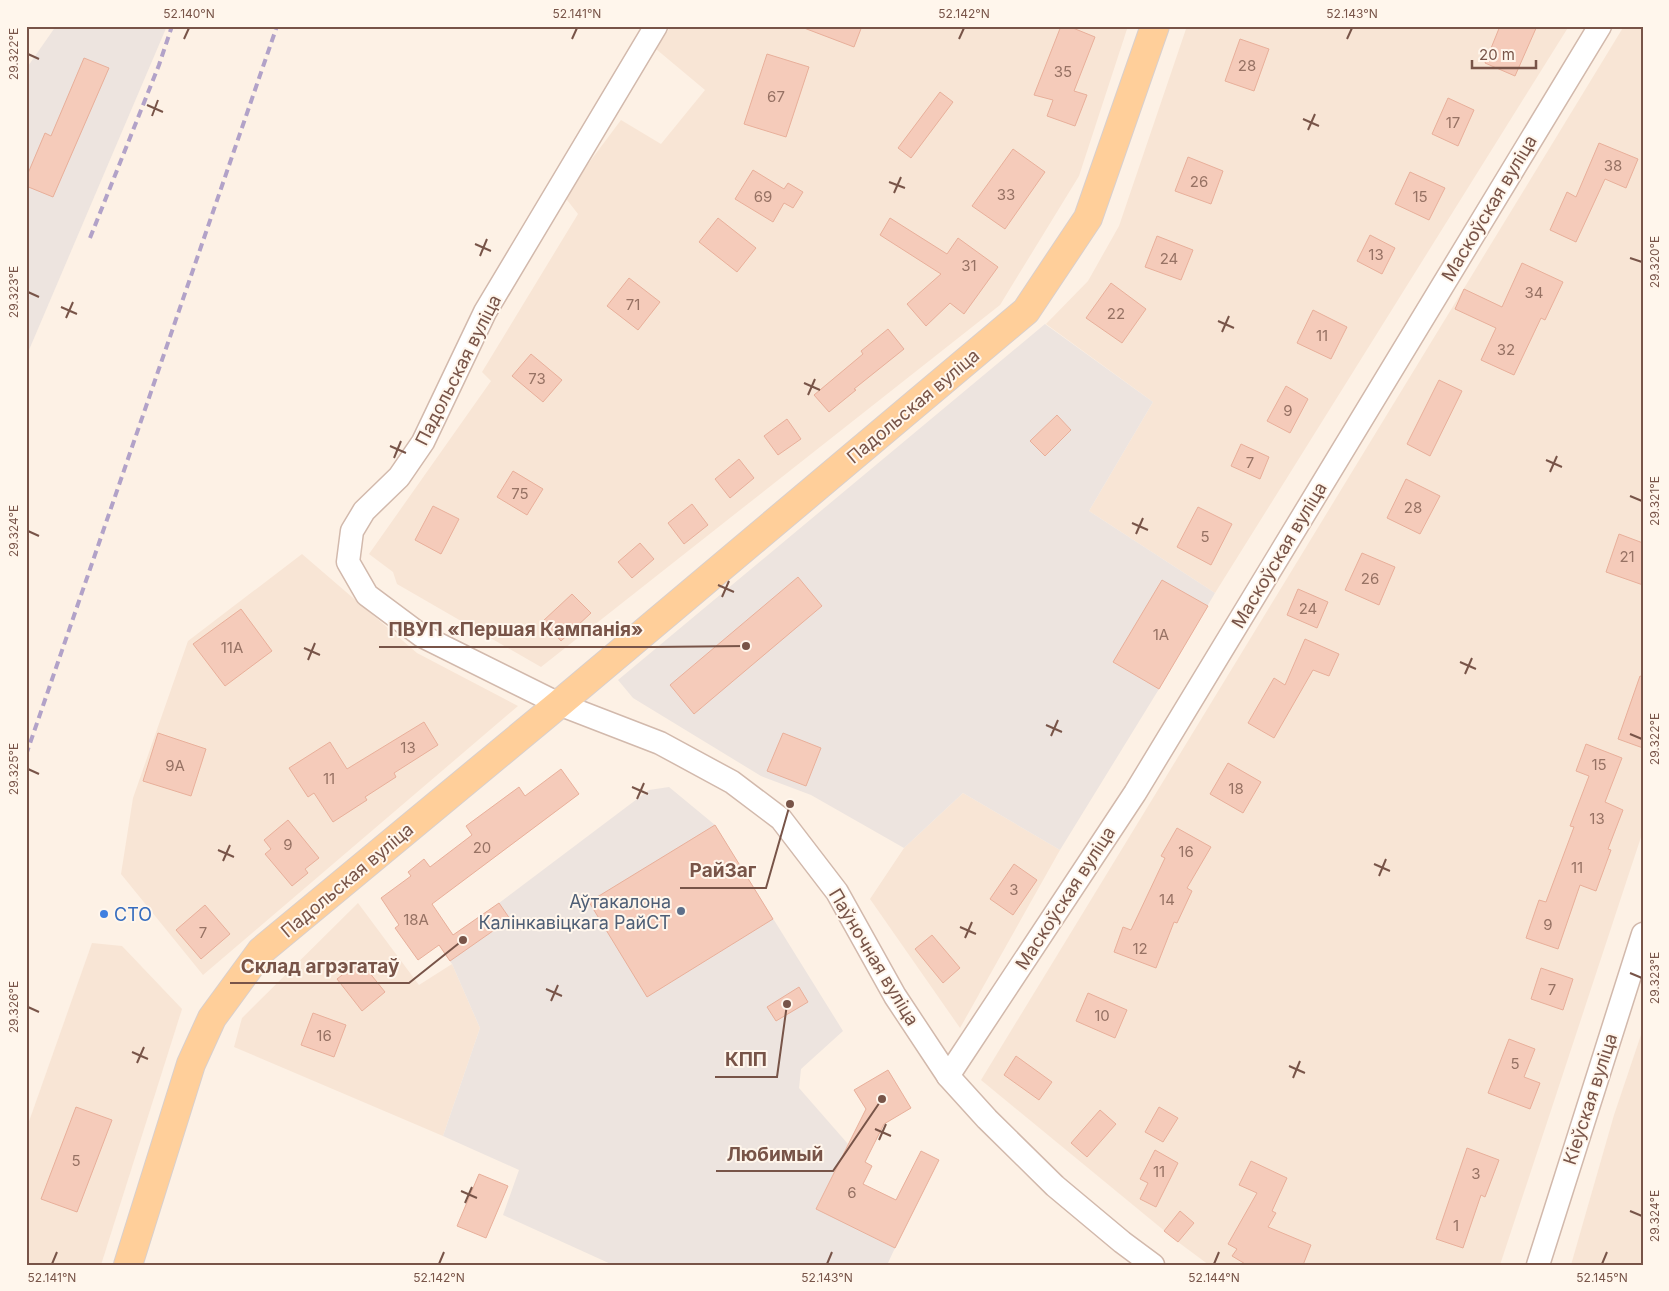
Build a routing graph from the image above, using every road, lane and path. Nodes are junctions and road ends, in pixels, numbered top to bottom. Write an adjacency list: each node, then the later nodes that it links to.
1 (656, 26): 4 (street, Падольская вуліца)
2 (1155, 26): 4 (main road, Падольская вуліца)
3 (1600, 26): 6 (street, Маскоўская вуліца)
4 (559, 704): 6 (street, Паўночная вуліца); 7 (main road, Падольская вуліца)
5 (1643, 934): 9 (street, Кіеўская вуліца)
6 (948, 1076): 8 (street, Паўночная вуліца)
7 (128, 1265)
8 (1153, 1265)
9 (1538, 1265)

